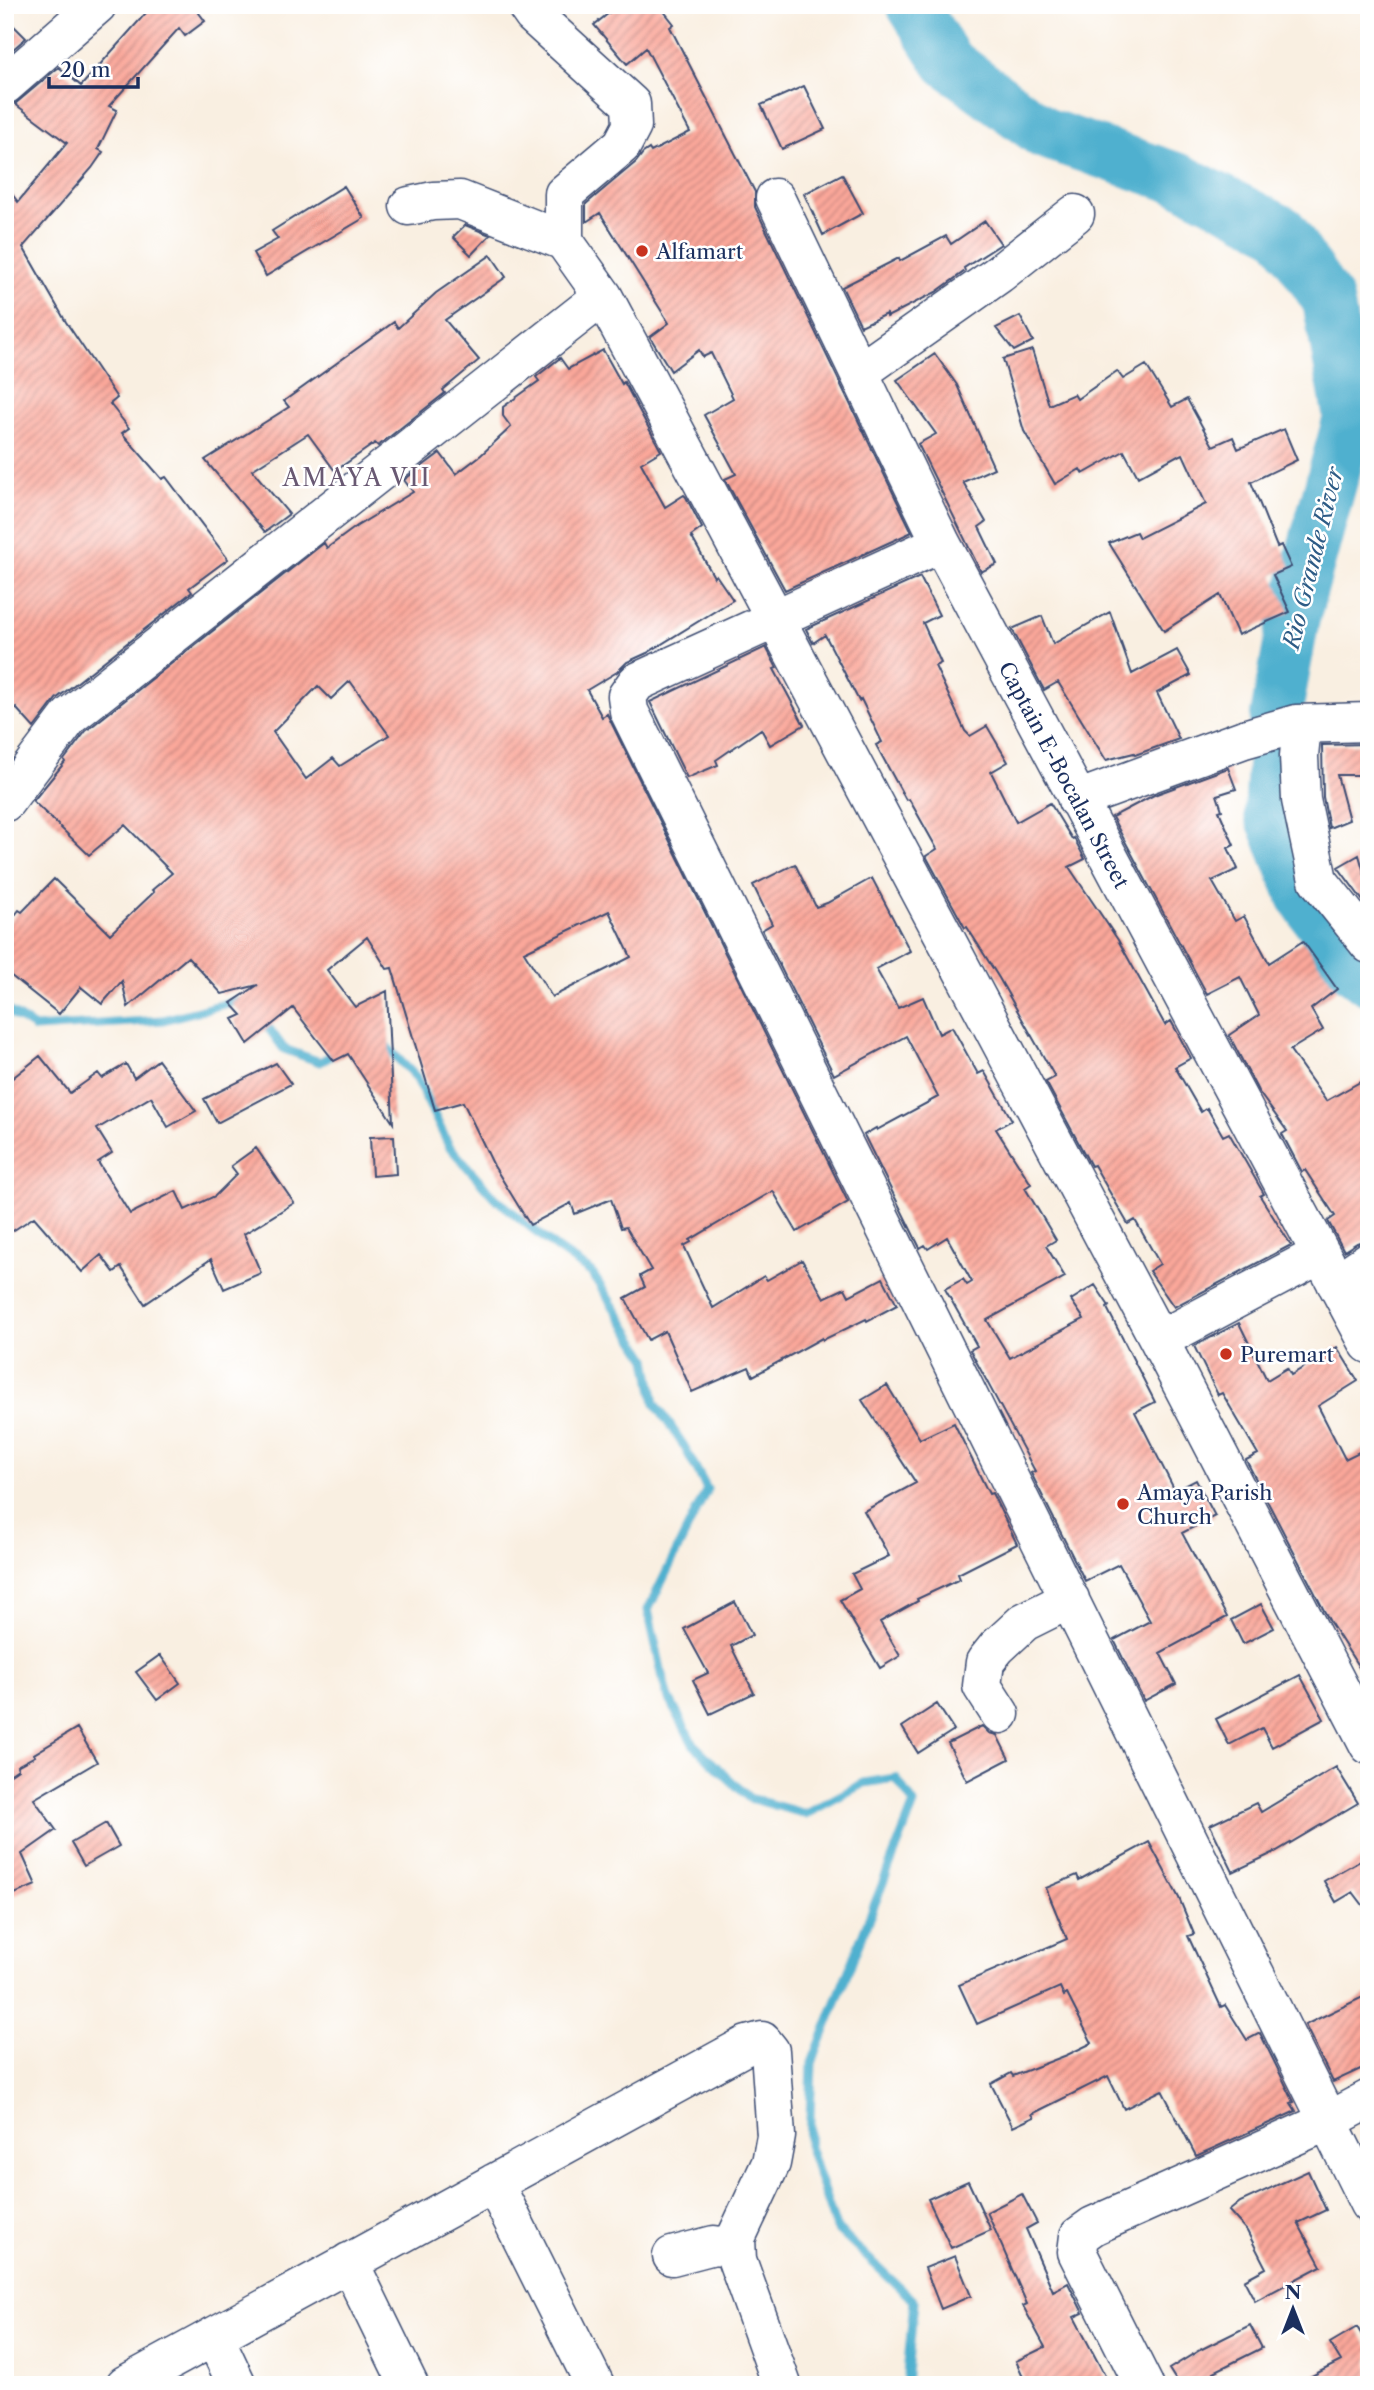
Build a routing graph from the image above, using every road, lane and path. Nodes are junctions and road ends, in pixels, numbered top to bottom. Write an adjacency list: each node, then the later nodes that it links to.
1 (97, 5): 3 (street)
2 (526, 5): 7 (street)
3 (5, 85)
4 (775, 198): 9 (street, Captain E-Bocalan Street)
5 (409, 206): 7 (street)
6 (1075, 214): 9 (street)
7 (564, 242): 8 (street)
8 (603, 296): 11 (street); 15 (street)
9 (860, 372): 10 (street, Captain E-Bocalan Street)
10 (941, 543): 11 (street); 14 (street, Captain E-Bocalan Street)
11 (776, 620): 19 (street); 21 (street)
12 (1369, 722): 13 (street)
13 (1299, 724): 14 (street); 16 (street)
14 (1077, 800): 18 (street, Captain E-Bocalan Street)
15 (5, 802)
16 (1369, 944)
17 (1369, 1261): 18 (street)
18 (1328, 1268): 19 (street); 20 (street, Captain E-Bocalan Street)
19 (1159, 1340): 23 (street)
20 (1369, 1344)
21 (1069, 1600): 22 (street); 25 (street)
22 (1000, 1714)
23 (1369, 1745)
24 (1369, 2099): 25 (street)
25 (1328, 2121): 27 (street); 37 (street)
26 (494, 2182): 28 (street); 30 (street); 35 (street)
27 (1369, 2204)
28 (736, 2248): 29 (street); 36 (street)
29 (672, 2256)
30 (349, 2263): 31 (street); 34 (street)
31 (214, 2336): 32 (street); 33 (street)
32 (125, 2385)
33 (237, 2385)
34 (409, 2385)
35 (595, 2385)
36 (782, 2385)
37 (1144, 2385)

